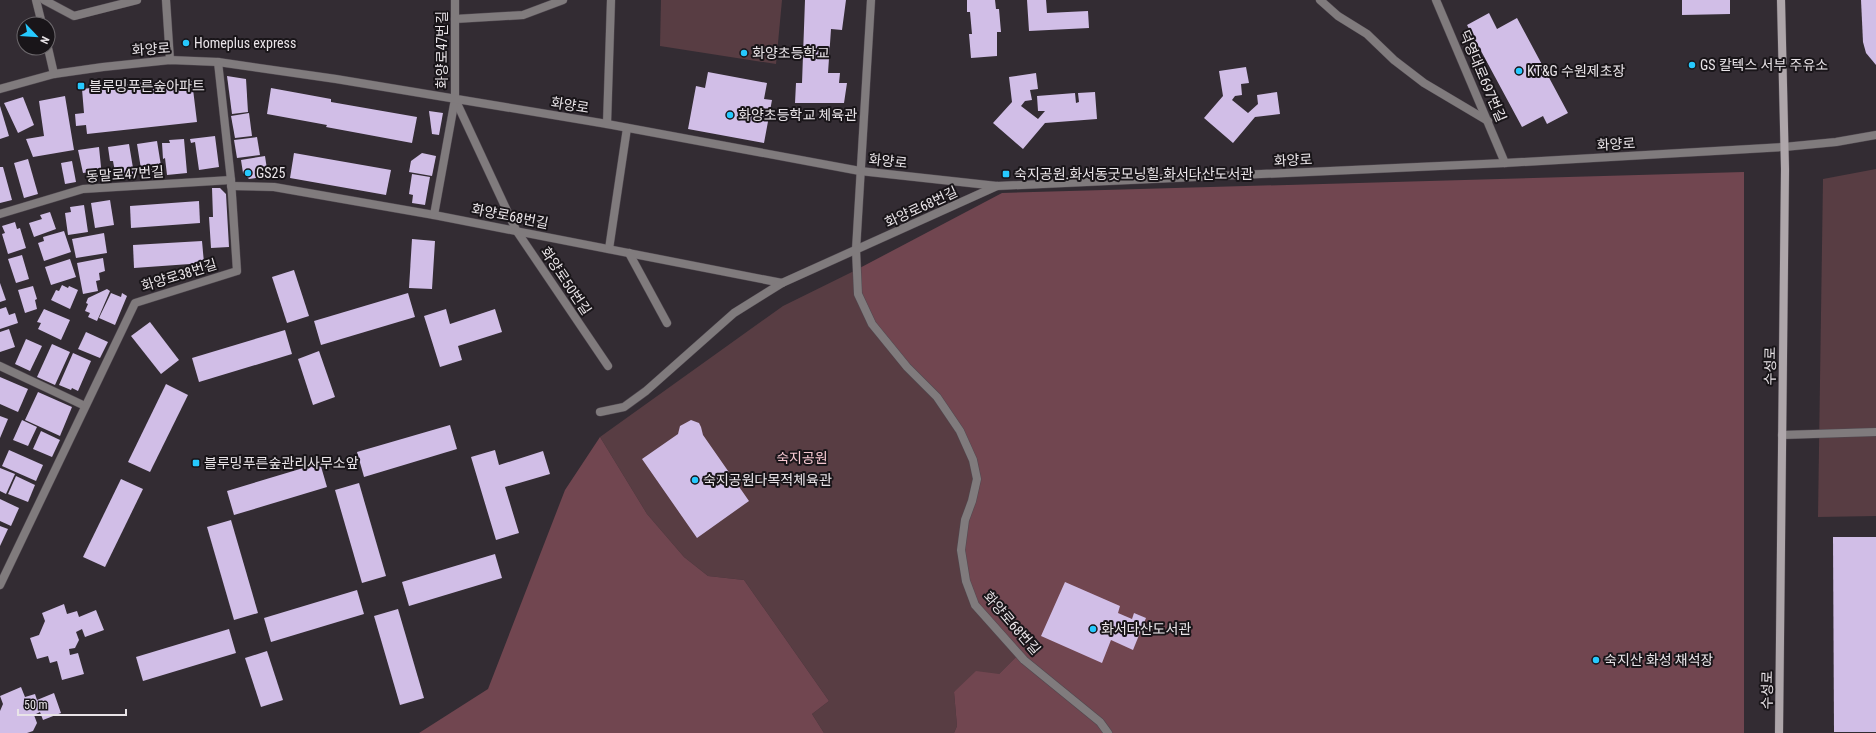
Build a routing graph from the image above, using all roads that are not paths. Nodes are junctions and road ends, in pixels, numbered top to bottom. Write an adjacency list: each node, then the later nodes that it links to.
1 (36, 0): 12 (street)
2 (44, 0): 3 (street)
3 (137, 0)
4 (166, 0): 15 (street)
5 (455, 0): 13 (street, 화양로47번길)
6 (563, 0): 13 (street)
7 (611, 0): 21 (street)
8 (871, 0): 26 (street, 화양로68번길)
9 (1320, 0): 20 (street)
10 (1436, 0): 20 (street, 덕영대로697번길)
11 (1781, 0): 24 (main road, 수성로)
12 (40, 16)
13 (455, 19): 19 (street, 화양로47번길)
14 (50, 56): 17 (street)
15 (170, 60): 16 (street, 화양로); 17 (street, 화양로)
16 (218, 62): 19 (street, 화양로); 27 (street, 화양로38번길)
17 (54, 74): 18 (street, 화양로)
18 (0, 89)
19 (455, 99): 21 (street, 화양로); 30 (street); 31 (street, 화양로50번길)
20 (1488, 121): 25 (street, 덕영대로697번길)
21 (607, 124): 22 (street, 화양로)
22 (627, 128): 26 (street, 화양로); 32 (street)
23 (1876, 135): 24 (street, 화양로)
24 (1784, 147): 25 (street, 화양로); 42 (main road, 수성로)
25 (1505, 163): 28 (street, 화양로)
26 (860, 171): 28 (street, 화양로); 33 (street, 화양로68번길)
27 (231, 183): 29 (street, 동말로47번길); 30 (street, 화양로68번길); 39 (street, 화양로38번길)
28 (997, 186): 33 (street, 화양로68번길)
29 (0, 214)
30 (434, 215): 31 (street, 화양로68번길)
31 (516, 230): 32 (street, 화양로68번길); 38 (street, 화양로50번길)
32 (609, 249): 34 (street, 화양로68번길)
33 (856, 250): 35 (street, 화양로68번길); 44 (street, 화양로68번길)
34 (629, 253): 35 (street, 화양로68번길); 36 (street)
35 (782, 283): 40 (street, 화양로68번길)
36 (667, 323)
37 (0, 366): 39 (street)
38 (608, 366)
39 (85, 406): 43 (street, 화양로38번길)
40 (600, 412)
41 (1876, 432): 42 (street)
42 (1782, 435): 45 (main road, 수성로)
43 (0, 585)
44 (1108, 733)
45 (1779, 733)

